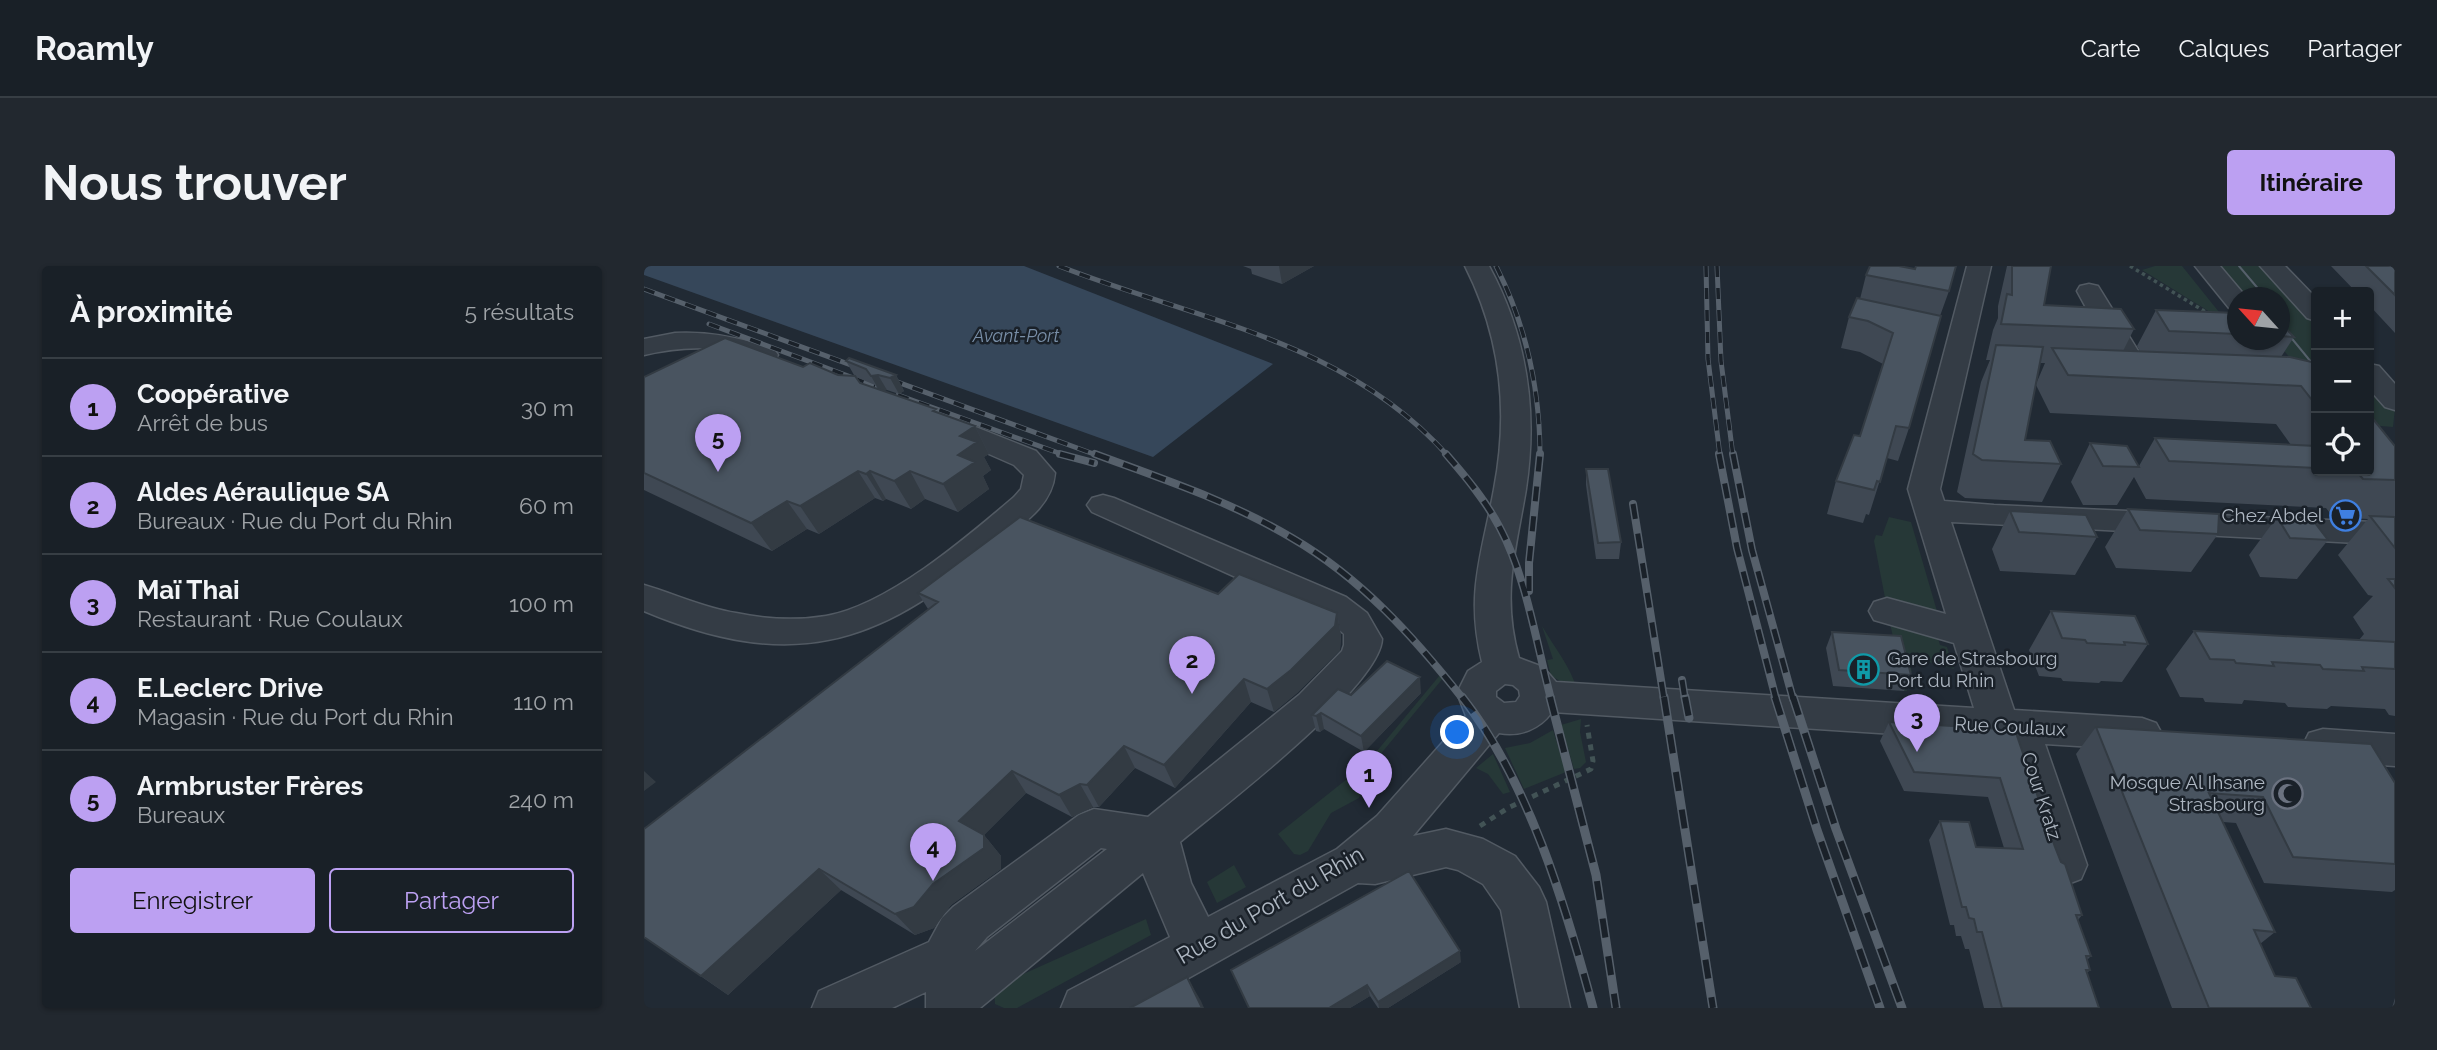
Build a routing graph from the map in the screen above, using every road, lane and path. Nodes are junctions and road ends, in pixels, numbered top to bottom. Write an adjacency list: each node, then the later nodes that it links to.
1 (1477, 266): 24 (street)
2 (1979, 266): 12 (street, Cour Kratz)
3 (2130, 266): 9 (path)
4 (2207, 266): 6 (street)
5 (2272, 266): 8 (street)
6 (2227, 290)
7 (2090, 292): 15 (street)
8 (2311, 308)
9 (2215, 317)
10 (645, 330): 13 (street)
11 (1934, 338): 12 (street)
12 (1964, 361): 19 (street, Cour Kratz)
13 (787, 364)
14 (2374, 378): 16 (street)
15 (2137, 379)
16 (2395, 401)
17 (910, 410): 21 (street)
18 (1103, 505): 33 (street)
19 (1931, 510): 20 (street); 23 (street, Cour Kratz)
20 (2395, 534)
21 (644, 597)
22 (1887, 611): 23 (street)
23 (1970, 635): 27 (street, Cour Kratz)
24 (1503, 670): 25 (street); 26 (street)
25 (1540, 696): 26 (street); 27 (street, Rue Coulaux)
26 (1491, 715): 31 (street, Rue du Port du Rhin)
27 (2009, 726): 28 (street, Rue Coulaux); 32 (street, Cour Kratz)
28 (2175, 736)
29 (2285, 743): 30 (street)
30 (2395, 750)
31 (1353, 863): 35 (street, Rue du Port du Rhin); 38 (street)
32 (2065, 865)
33 (1099, 883): 34 (street); 34 (street); 34 (street); 34 (street); 35 (street)
34 (1002, 913): 36 (street)
35 (1198, 947): 37 (street, Rue du Port du Rhin)
36 (837, 1008)
37 (1086, 1008)
38 (1545, 1008)

